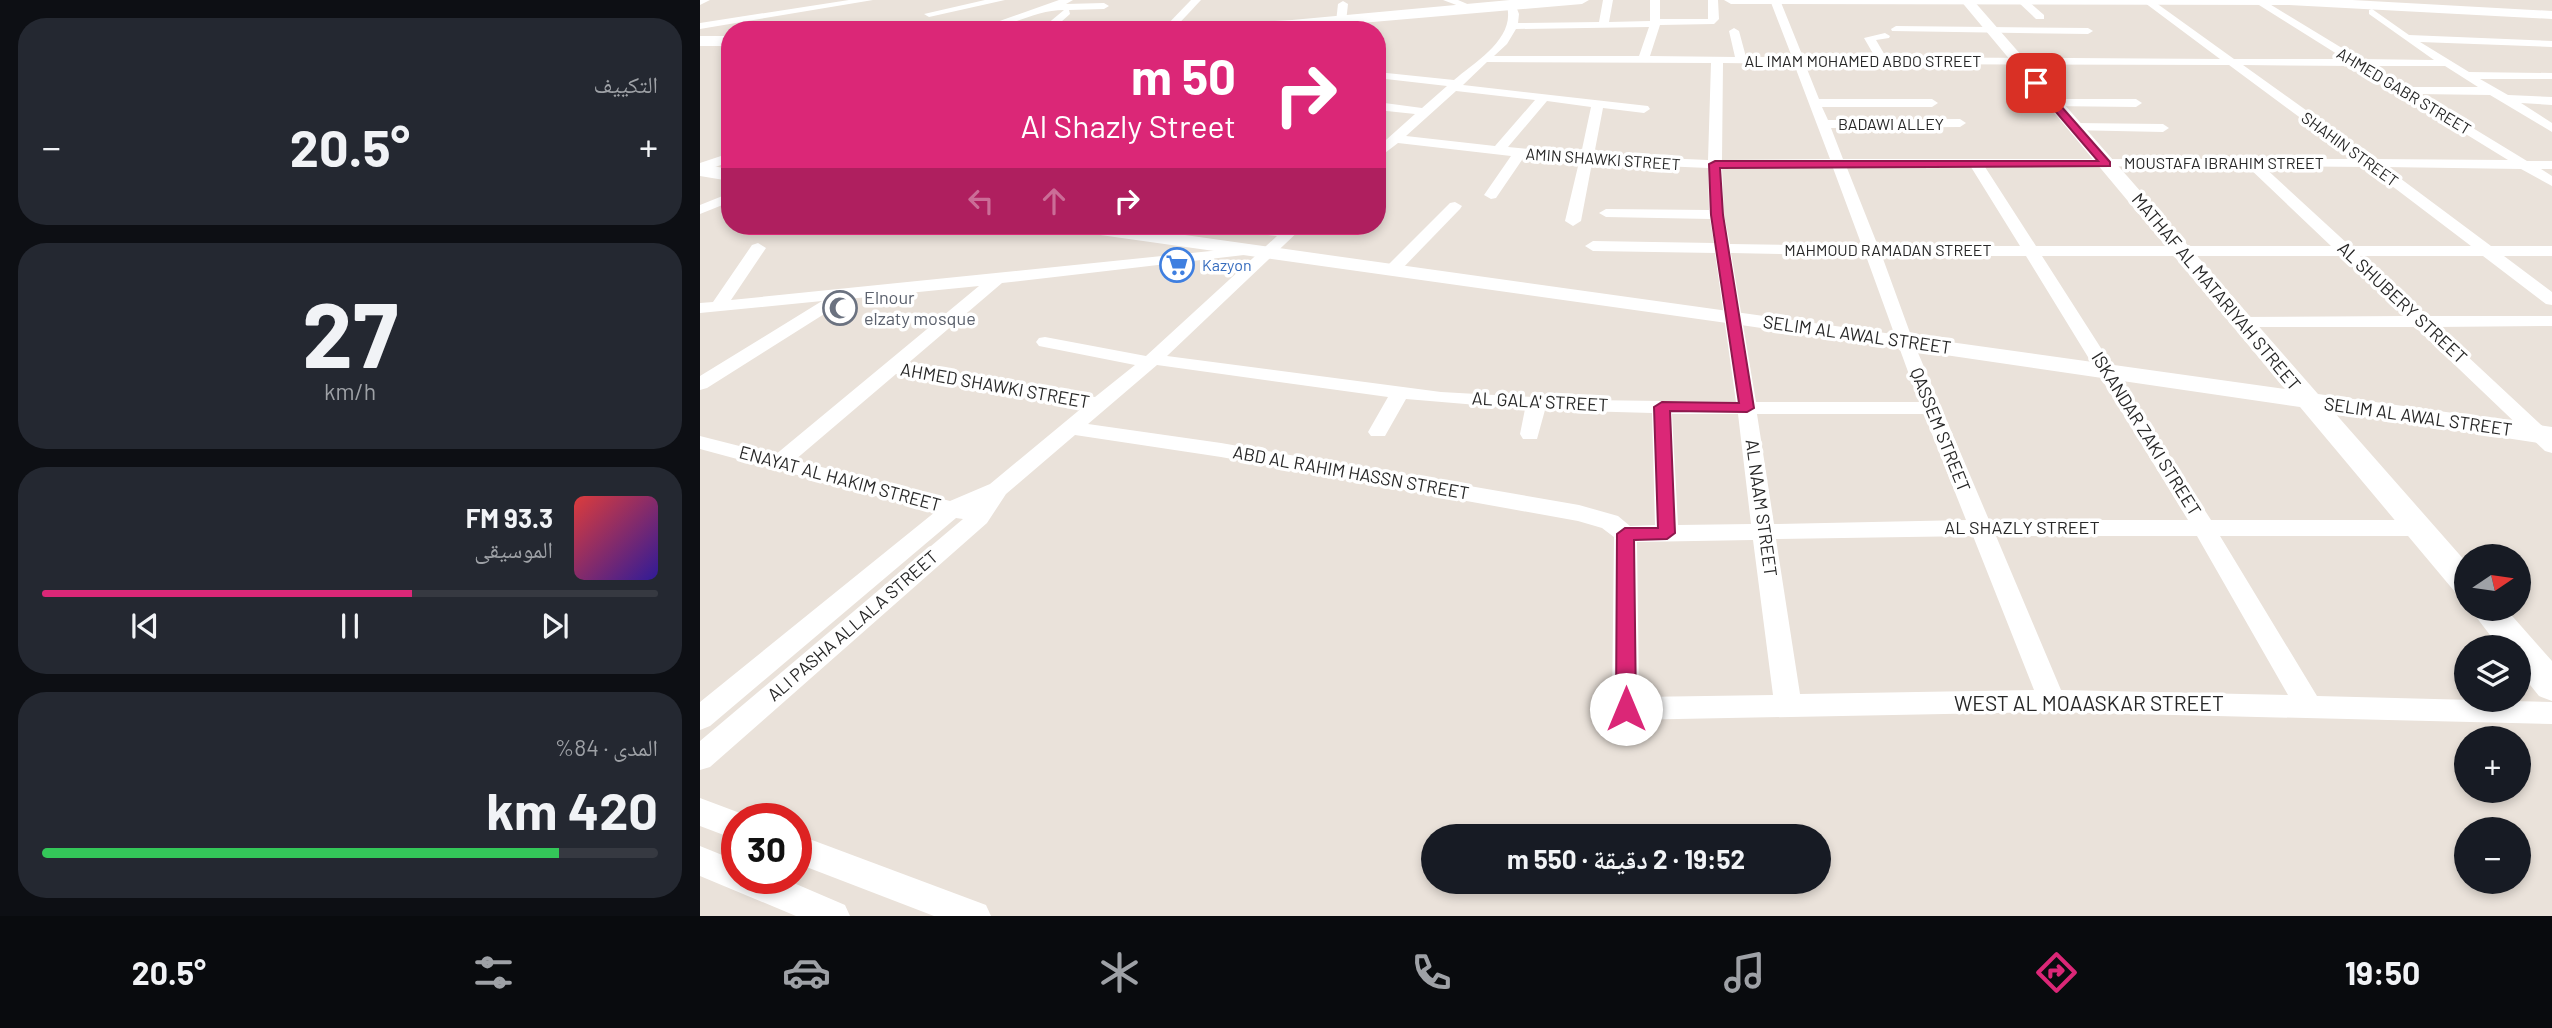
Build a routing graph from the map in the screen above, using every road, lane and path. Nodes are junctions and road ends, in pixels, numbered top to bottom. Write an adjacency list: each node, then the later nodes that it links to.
1 (705, 0): 18 (street)
2 (868, 0): 28 (street)
3 (926, 0): 4 (street)
4 (1000, 0)
5 (1068, 0): 24 (street)
6 (1196, 0): 34 (street)
7 (1582, 0): 13 (main road)
8 (1608, 0): 39 (street)
9 (1655, 0): 40 (street)
10 (1713, 0): 40 (street)
11 (1731, 0): 12 (main road)
12 (1775, 0): 14 (main road); 59 (street, QASSEM STREET)
13 (1511, 1): 19 (main road); 42 (street)
14 (1886, 1): 15 (main road)
15 (1966, 1): 16 (main road); 44 (street, MATHAF AL MATARIYAH STREET)
16 (2025, 1): 17 (main road); 30 (street)
17 (2147, 1): 20 (main road); 64 (street, SHAHIN STREET)
18 (700, 2)
19 (1461, 2): 36 (main road)
20 (2259, 2): 22 (main road); 27 (main road); 65 (street, AHMED GABR STREET)
21 (1343, 4): 35 (street)
22 (2404, 4): 29 (main road)
23 (1104, 6): 24 (street)
24 (1047, 7): 32 (street)
25 (870, 12): 28 (street)
26 (1067, 12): 33 (street)
27 (2372, 12): 37 (main road); 49 (street)
28 (786, 13): 31 (street)
29 (2552, 15)
30 (2040, 18)
31 (733, 21)
32 (1006, 21)
33 (1056, 21)
34 (1176, 21)
35 (1341, 21)
36 (1347, 21)
37 (2552, 22)
38 (721, 23): 41 (street)
39 (1603, 23): 40 (street); 42 (street); 48 (street)
40 (1655, 23): 56 (street)
41 (700, 26)
42 (1513, 26): 55 (street)
43 (1896, 29): 44 (street)
44 (1990, 30): 46 (street); 61 (street, MATHAF AL MATARIYAH STREET)
45 (1734, 31): 58 (street)
46 (2088, 31)
47 (1885, 36): 60 (street)
48 (1596, 37)
49 (2407, 38): 52 (street); 53 (street)
50 (700, 41): 51 (main road)
51 (721, 41)
52 (2552, 44)
53 (2432, 54): 54 (street); 66 (street)
54 (2459, 55)
55 (1487, 59): 56 (street, AL IMAM MOHAMED ABDO STREET); 72 (street)
56 (1643, 60): 57 (street, AL IMAM MOHAMED ABDO STREET)
57 (1717, 60): 58 (street, AL IMAM MOHAMED ABDO STREET); 99 (street, AL NAAM STREET)
58 (1741, 60): 59 (street, AL IMAM MOHAMED ABDO STREET)
59 (1797, 61): 60 (street, AL IMAM MOHAMED ABDO STREET); 78 (street, QASSEM STREET)
60 (1883, 61): 61 (street, AL IMAM MOHAMED ABDO STREET)
61 (2018, 62): 62 (street, AL IMAM MOHAMED ABDO STREET); 80 (street, MATHAF AL MATARIYAH STREET)
62 (2094, 62): 63 (street, AL IMAM MOHAMED ABDO STREET); 70 (street)
63 (2186, 63): 64 (street, AL IMAM MOHAMED ABDO STREET); 71 (street)
64 (2231, 63): 65 (street, AL IMAM MOHAMED ABDO STREET); 98 (street, SHAHIN STREET)
65 (2359, 63): 66 (street, AL IMAM MOHAMED ABDO STREET); 73 (street, AHMED GABR STREET)
66 (2448, 63): 67 (street)
67 (2466, 75): 69 (street); 74 (street)
68 (1386, 76): 72 (street)
69 (2552, 76)
70 (2110, 78)
71 (2206, 78)
72 (1456, 85): 75 (street); 85 (street)
73 (2404, 90): 74 (street); 102 (street, AHMED GABR STREET)
74 (2493, 91): 76 (street)
75 (1543, 98): 82 (street); 93 (street)
76 (2506, 99): 77 (street); 90 (street)
77 (2552, 101)
78 (1814, 103): 79 (street); 87 (street, QASSEM STREET)
79 (1932, 103)
80 (2053, 103): 81 (street); 88 (street, MATHAF AL MATARIYAH STREET)
81 (2136, 103)
82 (1598, 104): 84 (street); 95 (street)
83 (1386, 107): 85 (street)
84 (1644, 109)
85 (1425, 112): 91 (street)
86 (1960, 123): 87 (street, BADAWI ALLEY)
87 (1822, 124): 104 (street, QASSEM STREET)
88 (2074, 127): 89 (street); 101 (street, MATHAF AL MATARIYAH STREET)
89 (2163, 128)
90 (2552, 128)
91 (1395, 139): 92 (street); 93 (street, AMIN SHAWKI STREET)
92 (1386, 147)
93 (1498, 150): 94 (street, AMIN SHAWKI STREET)
94 (1520, 153): 95 (street, AMIN SHAWKI STREET); 108 (street)
95 (1587, 159): 99 (street, AMIN SHAWKI STREET); 114 (street)
96 (721, 161): 105 (street)
97 (2250, 162): 98 (street, MOUSTAFA IBRAHIM STREET); 101 (street, MOUSTAFA IBRAHIM STREET); 126 (street, AL SHUBERY STREET)
98 (2369, 162): 102 (street, MOUSTAFA IBRAHIM STREET); 125 (street, SHAHIN STREET)
99 (1715, 164): 104 (street, AMIN SHAWKI STREET); 113 (street, AL NAAM STREET)
100 (1977, 164): 101 (street, AMIN SHAWKI STREET); 104 (street, AMIN SHAWKI STREET); 120 (street, ISKANDAR ZAKI STREET)
101 (2106, 164): 123 (street, MATHAF AL MATARIYAH STREET)
102 (2524, 164): 103 (street, MOUSTAFA IBRAHIM STREET); 107 (street, AHMED GABR STREET)
103 (2552, 164)
104 (1839, 165): 122 (street, QASSEM STREET)
105 (700, 169): 106 (street)
106 (721, 173)
107 (2552, 182)
108 (1491, 195)
109 (721, 201): 111 (street)
110 (1455, 206): 127 (street)
111 (700, 210)
112 (1606, 213): 113 (street)
113 (1717, 215): 119 (street, AL NAAM STREET)
114 (1573, 221)
115 (1177, 235): 121 (street, SELIM AL AWAL STREET)
116 (1284, 235): 121 (street, ALI PASHA ALLALA STREET)
117 (1593, 246): 119 (street, MAHMOUD RAMADAN STREET)
118 (758, 247): 131 (street)
119 (1722, 249): 122 (street, MAHMOUD RAMADAN STREET); 133 (street, AL NAAM STREET)
120 (2031, 250): 122 (street, MAHMOUD RAMADAN STREET); 123 (street, MAHMOUD RAMADAN STREET); 141 (street, ISKANDAR ZAKI STREET)
121 (1255, 251): 127 (street, SELIM AL AWAL STREET); 128 (street); 139 (street, ALI PASHA ALLALA STREET)
122 (1872, 251): 137 (street, QASSEM STREET)
123 (2183, 251): 126 (street, MAHMOUD RAMADAN STREET); 136 (street, MATHAF AL MATARIYAH STREET)
124 (2552, 251): 125 (street, MAHMOUD RAMADAN STREET)
125 (2490, 252): 126 (street, MAHMOUD RAMADAN STREET); 130 (street, SHAHIN STREET)
126 (2349, 253): 134 (street, AL SHUBERY STREET)
127 (1392, 270): 133 (street, SELIM AL AWAL STREET)
128 (997, 279): 129 (street); 140 (street)
129 (845, 294): 131 (street); 142 (street)
130 (2552, 300)
131 (718, 307): 132 (street)
132 (700, 308)
133 (1734, 317): 137 (street, SELIM AL AWAL STREET); 148 (street, AL NAAM STREET)
134 (2423, 321): 135 (street); 136 (street); 153 (street, AL SHUBERY STREET)
135 (2552, 321)
136 (2241, 322): 144 (street, MATHAF AL MATARIYAH STREET)
137 (1904, 341): 141 (street, SELIM AL AWAL STREET); 149 (street, QASSEM STREET)
138 (1045, 342): 139 (street, AL GALA' STREET)
139 (1151, 360): 143 (street, AL GALA' STREET); 145 (street, ALI PASHA ALLALA STREET)
140 (891, 368): 145 (street, AHMED SHAWKI STREET); 155 (street)
141 (2106, 371): 144 (street, SELIM AL AWAL STREET); 160 (street, ISKANDAR ZAKI STREET)
142 (700, 384)
143 (1401, 391): 146 (street, AL GALA' STREET); 151 (street)
144 (2309, 401): 153 (street, SELIM AL AWAL STREET); 161 (street, MATHAF AL MATARIYAH STREET)
145 (1098, 404): 150 (street, ALI PASHA ALLALA STREET)
146 (1536, 404): 147 (street, AL GALA' STREET); 152 (street)
147 (1662, 407): 148 (street, AL GALA' STREET); 163 (street)
148 (1747, 408): 149 (street, AL GALA' STREET); 162 (street, AL NAAM STREET)
149 (1931, 408): 159 (street, QASSEM STREET)
150 (1071, 428): 156 (street, ALI PASHA ALLALA STREET); 164 (street, ABD AL RAHIM HASSN STREET)
151 (1378, 432)
152 (1530, 433)
153 (2548, 438)
154 (700, 442): 155 (street, ENAYAT AL HAKIM STREET)
155 (779, 463): 157 (street, ENAYAT AL HAKIM STREET)
156 (998, 489): 157 (street, ALI PASHA ALLALA STREET); 158 (street, ALI PASHA ALLALA STREET)
157 (953, 509): 158 (street, ENAYAT AL HAKIM STREET); 167 (street, ALI PASHA ALLALA STREET)
158 (979, 518): 168 (street, ALI PASHA ALLALA STREET)
159 (1980, 528): 160 (street, AL SHAZLY STREET); 162 (street, AL SHAZLY STREET); 170 (street, QASSEM STREET)
160 (2204, 528): 161 (street, AL SHAZLY STREET); 172 (street, ISKANDAR ZAKI STREET)
161 (2418, 528): 165 (street, MATHAF AL MATARIYAH STREET)
162 (1764, 532): 163 (street, AL SHAZLY STREET); 171 (street, AL NAAM STREET)
163 (1667, 533): 164 (street, AL SHAZLY STREET)
164 (1625, 534): 171 (street, WEST AL MOAASKAR STREET)
165 (2454, 570)
166 (2497, 621): 169 (street)
167 (814, 624): 168 (street); 174 (street, ALI PASHA ALLALA STREET)
168 (845, 634): 175 (street, ALI PASHA ALLALA STREET)
169 (2552, 686)
170 (2052, 701): 171 (street, WEST AL MOAASKAR STREET); 172 (street, WEST AL MOAASKAR STREET)
171 (1788, 706)
172 (2309, 707): 173 (street, WEST AL MOAASKAR STREET)
173 (2552, 713)
174 (700, 718)
175 (700, 758)
176 (700, 812): 177 (street)
177 (721, 820)
178 (812, 854): 183 (street)
179 (700, 861): 180 (street)
180 (721, 870)
181 (781, 894): 182 (street)
182 (834, 916)
183 (975, 916)

